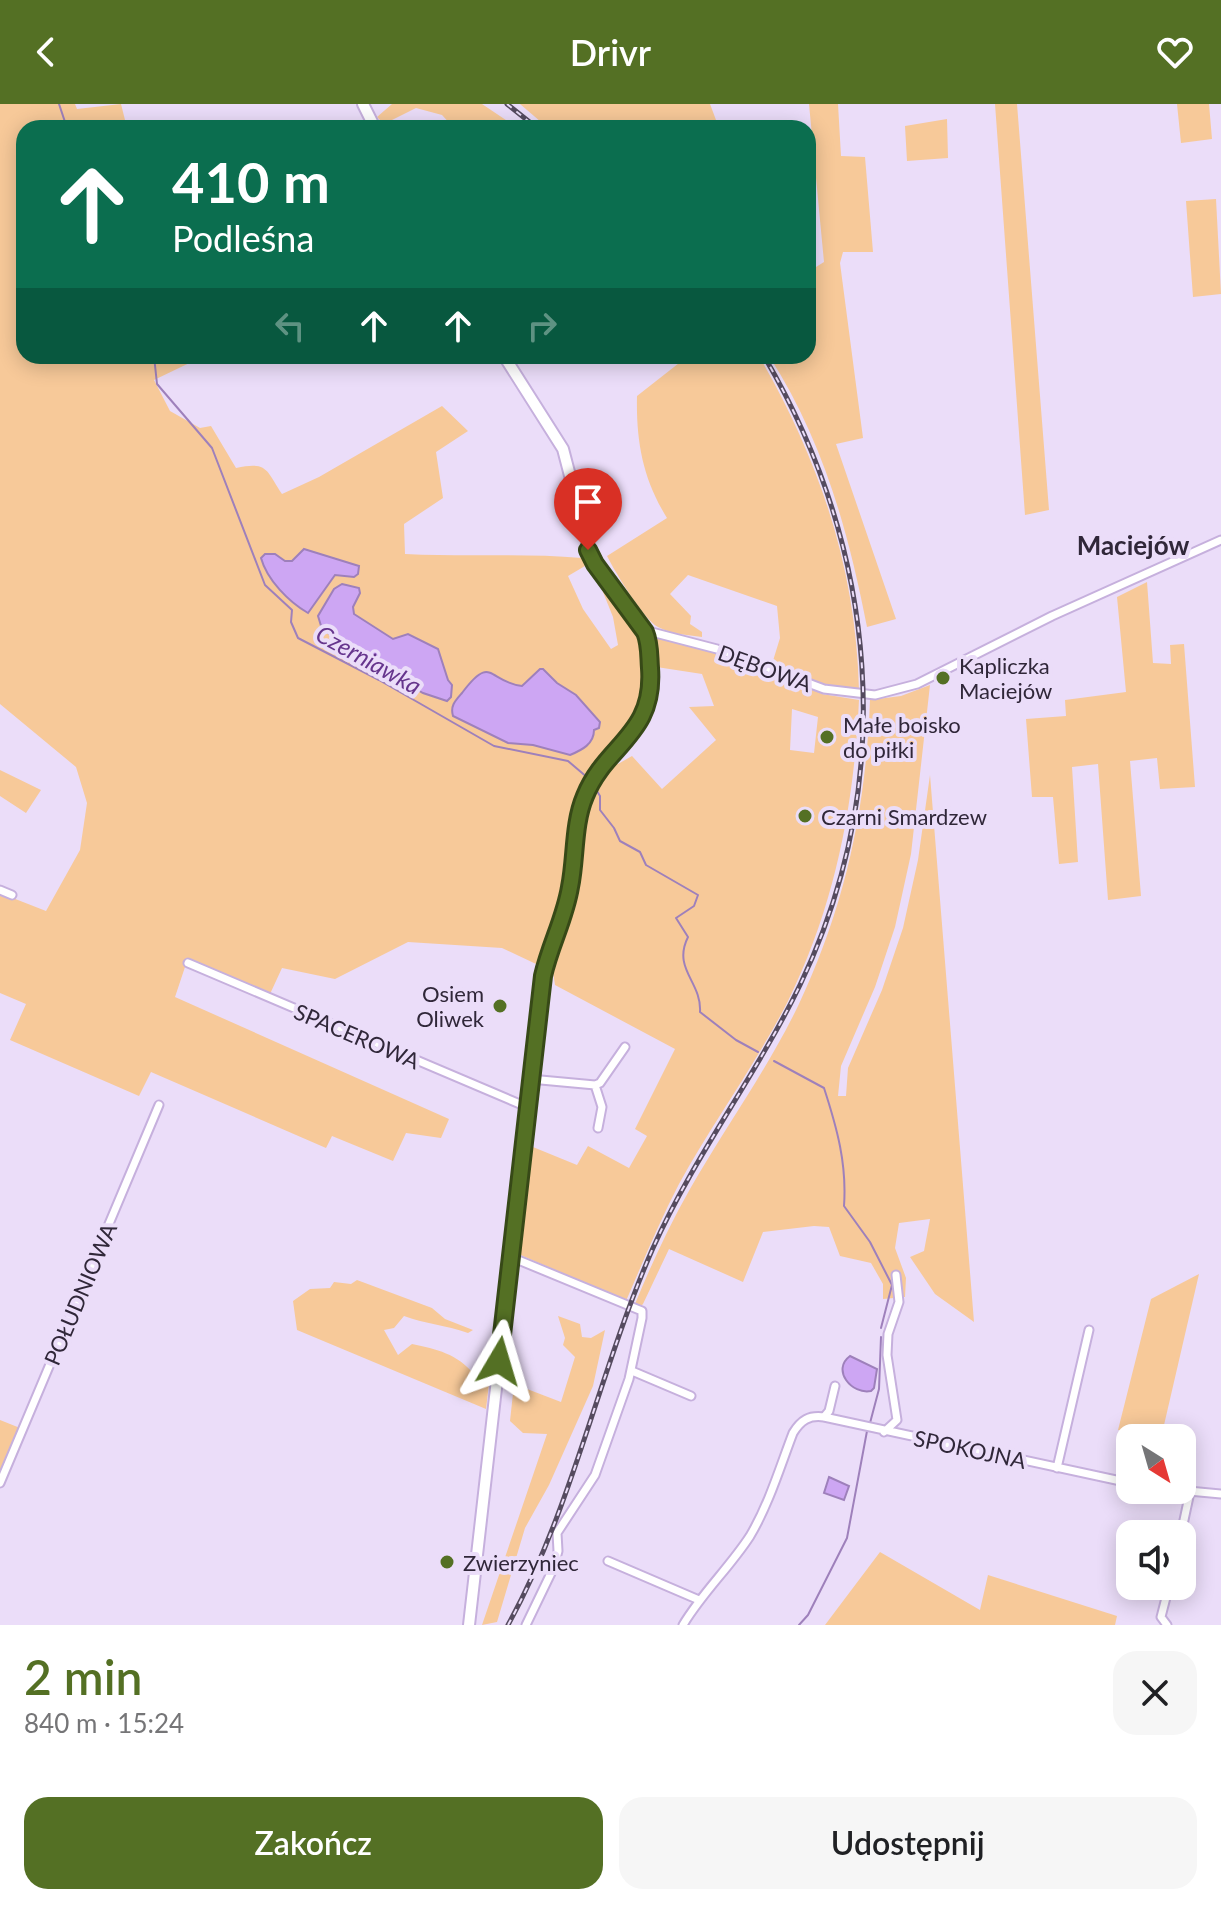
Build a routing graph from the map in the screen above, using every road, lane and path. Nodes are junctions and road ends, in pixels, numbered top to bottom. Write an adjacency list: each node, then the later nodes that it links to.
1 (509, 364): 3 (street)
2 (1221, 540): 4 (street, DĘBOWA)
3 (644, 630): 4 (street, DĘBOWA); 5 (street)
4 (668, 635): 5 (street)
5 (649, 642): 10 (street)
6 (0, 890): 7 (street)
7 (12, 895)
8 (188, 963): 13 (street, SPACEROWA)
9 (625, 1047): 11 (street)
10 (530, 1079): 11 (street); 13 (street)
11 (595, 1085): 14 (street)
12 (159, 1105): 27 (street, POŁUDNIOWA)
13 (527, 1107): 15 (street)
14 (598, 1128)
15 (511, 1257): 18 (street); 33 (street)
16 (896, 1275): 22 (street)
17 (1089, 1330): 25 (street)
18 (632, 1371): 20 (street); 34 (street)
19 (835, 1386): 21 (street)
20 (691, 1396)
21 (824, 1417): 23 (street, SPOKOJNA); 31 (street, SPOKOJNA)
22 (897, 1420): 23 (street); 24 (street)
23 (884, 1432): 24 (street, SPOKOJNA)
24 (908, 1436): 25 (street, SPOKOJNA)
25 (1057, 1468): 26 (street, SPOKOJNA)
26 (1116, 1480)
27 (0, 1483)
28 (1196, 1492): 29 (street)
29 (1221, 1494)
30 (608, 1561): 31 (street)
31 (699, 1600): 35 (street)
32 (1165, 1600): 36 (street)
33 (469, 1625)
34 (526, 1625)
35 (683, 1625)
36 (1167, 1625)

